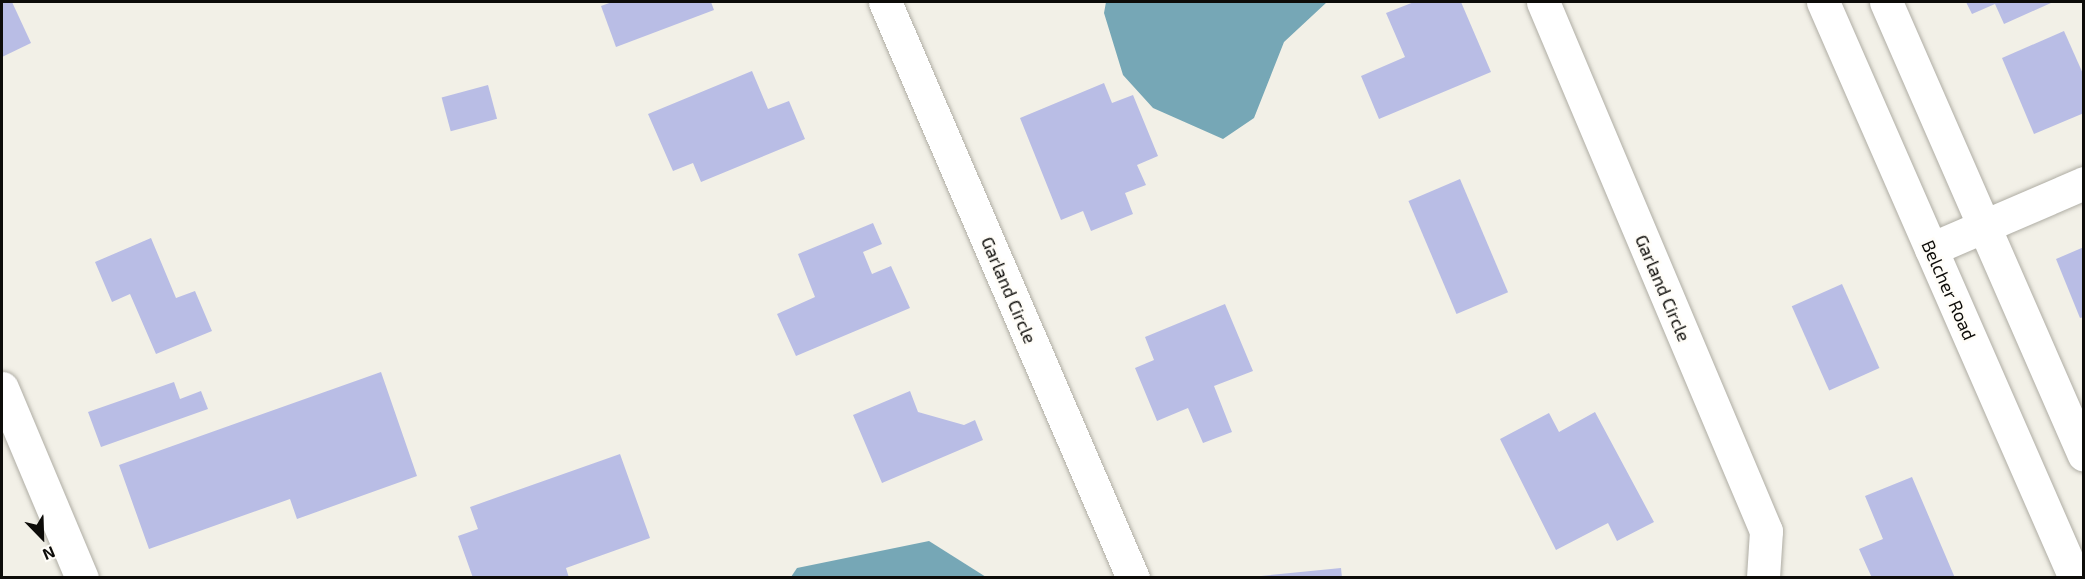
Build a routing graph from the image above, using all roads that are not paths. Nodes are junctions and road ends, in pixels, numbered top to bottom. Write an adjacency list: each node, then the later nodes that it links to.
1 (885, 2): 11 (street, Garland Circle)
2 (1542, 2): 12 (street, Garland Circle)
3 (1823, 2): 7 (street, Belcher Road)
4 (1886, 2): 6 (street)
5 (2084, 183): 6 (street)
6 (1984, 226): 7 (street); 9 (street)
7 (1931, 249): 13 (street, Belcher Road)
8 (2, 388): 10 (street)
9 (2084, 455)
10 (82, 578)
11 (1133, 578)
12 (1763, 578)
13 (2075, 578)

